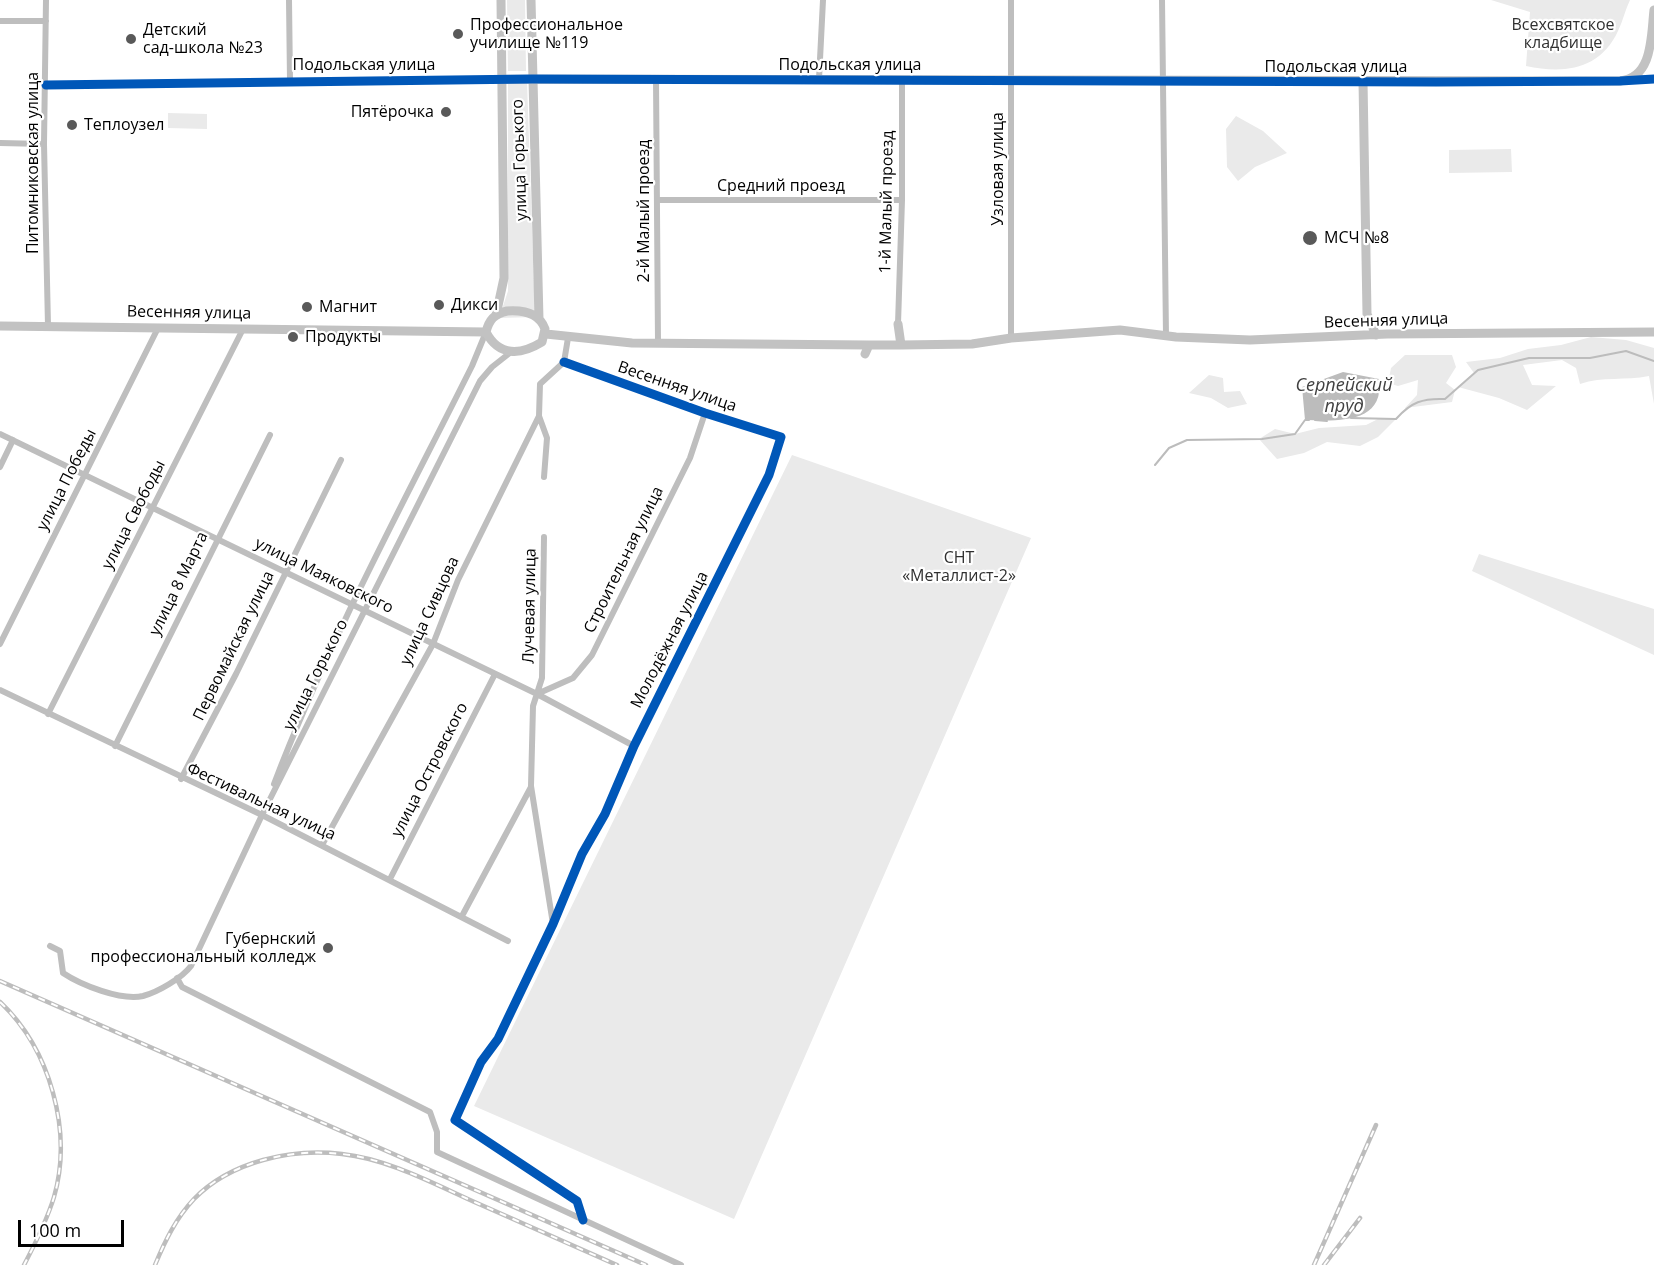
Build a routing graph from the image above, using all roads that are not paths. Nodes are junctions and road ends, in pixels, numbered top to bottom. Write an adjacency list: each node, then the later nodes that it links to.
1 (46, 0): 10 (street, Питомниковская улица)
2 (290, 0): 18 (street)
3 (501, 0): 12 (street, улица Горького)
4 (531, 0): 13 (street, улица Горького)
5 (823, 0): 15 (street)
6 (1011, 0): 19 (street, Узловая улица)
7 (1162, 0): 20 (street)
8 (1654, 10): 11 (street)
9 (0, 21): 10 (street)
10 (46, 21): 22 (street, Питомниковская улица)
11 (1635, 78): 16 (street, Подольская улица); 21 (street, Подольская улица)
12 (502, 79): 13 (street, Подольская улица); 18 (street, Подольская улица); 27 (street, улица Горького)
13 (532, 79): 14 (street, Подольская улица); 28 (street, улица Горького)
14 (656, 79): 15 (street, Подольская улица); 25 (street, 2-й Малый проезд)
15 (819, 79): 17 (street, Подольская улица)
16 (1654, 79)
17 (902, 80): 19 (street, Подольская улица); 26 (street, 1-й Малый проезд)
18 (290, 81): 22 (street, Подольская улица)
19 (1012, 81): 20 (street, Подольская улица); 40 (street, Узловая улица)
20 (1163, 81): 21 (street, Подольская улица); 38 (street)
21 (1362, 81): 37 (street)
22 (46, 85): 24 (street, Питомниковская улица)
23 (0, 142): 24 (street)
24 (44, 144): 31 (street, Питомниковская улица)
25 (659, 200): 26 (street, Средний проезд); 41 (street, 2-й Малый проезд)
26 (902, 200): 29 (street, 1-й Малый проезд)
27 (496, 315): 28 (street); 34 (street)
28 (539, 319): 36 (street)
29 (898, 324): 43 (street)
30 (0, 326): 31 (street, Весенняя улица)
31 (48, 326): 32 (street, Весенняя улица)
32 (158, 328): 33 (street, Весенняя улица); 55 (street, улица Победы)
33 (243, 329): 34 (street, Весенняя улица); 57 (street, улица Свободы)
34 (486, 332): 44 (street); 61 (street, улица Горького)
35 (1654, 332): 37 (street, Весенняя улица)
36 (546, 334): 39 (street, Весенняя улица); 44 (street)
37 (1376, 335): 38 (street, Весенняя улица)
38 (1166, 336): 40 (street, Весенняя улица)
39 (568, 338): 41 (street, Весенняя улица); 46 (street)
40 (1011, 338): 43 (street, Весенняя улица)
41 (658, 343): 42 (street, Весенняя улица)
42 (869, 345): 43 (street, Весенняя улица); 45 (street)
43 (901, 345)
44 (511, 352): 62 (street, улица Горького)
45 (865, 354)
46 (564, 362): 47 (street, Весенняя улица); 48 (street)
47 (705, 413): 51 (street, Весенняя улица); 67 (street, Строительная улица)
48 (539, 416): 56 (street); 64 (street, улица Сивцова)
49 (0, 434): 52 (street, улица Маяковского)
50 (270, 435): 59 (street, улица 8 Марта)
51 (781, 437): 70 (street, Молодёжная улица)
52 (13, 440): 54 (street); 55 (street, улица Маяковского)
53 (342, 460): 60 (street, Первомайская улица)
54 (0, 467)
55 (85, 474): 57 (street, улица Маяковского); 63 (street, улица Победы)
56 (544, 477)
57 (153, 507): 59 (street, улица Маяковского); 68 (street, улица Свободы)
58 (544, 537): 67 (street, Лучевая улица)
59 (217, 539): 60 (street, улица Маяковского); 69 (street, улица 8 Марта)
60 (285, 573): 61 (street, улица Маяковского); 71 (street, Первомайская улица)
61 (352, 604): 62 (street, улица Маяковского); 73 (street, улица Горького)
62 (365, 610): 64 (street, улица Маяковского); 73 (street, улица Горького)
63 (0, 644)
64 (433, 644): 65 (street, улица Маяковского); 74 (street, улица Сивцова)
65 (495, 674): 67 (street, улица Маяковского); 75 (street, улица Островского)
66 (0, 690): 68 (street, Фестивальная улица)
67 (537, 694): 70 (street, улица Маяковского); 72 (street, Лучевая улица)
68 (48, 714): 69 (street, Фестивальная улица)
69 (114, 746): 71 (street, Фестивальная улица)
70 (634, 746): 77 (street, Молодёжная улица)
71 (181, 779): 73 (street, Фестивальная улица)
72 (531, 786): 76 (street); 77 (street, Лучевая улица)
73 (262, 815): 74 (street, Фестивальная улица); 80 (street)
74 (322, 845): 75 (street, Фестивальная улица)
75 (390, 879): 76 (street, Фестивальная улица)
76 (462, 916): 78 (street, Фестивальная улица)
77 (553, 924): 81 (street, Молодёжная улица)
78 (508, 941)
79 (50, 946): 80 (street)
80 (177, 978): 81 (street)
81 (583, 1220): 82 (street)
82 (681, 1265)

